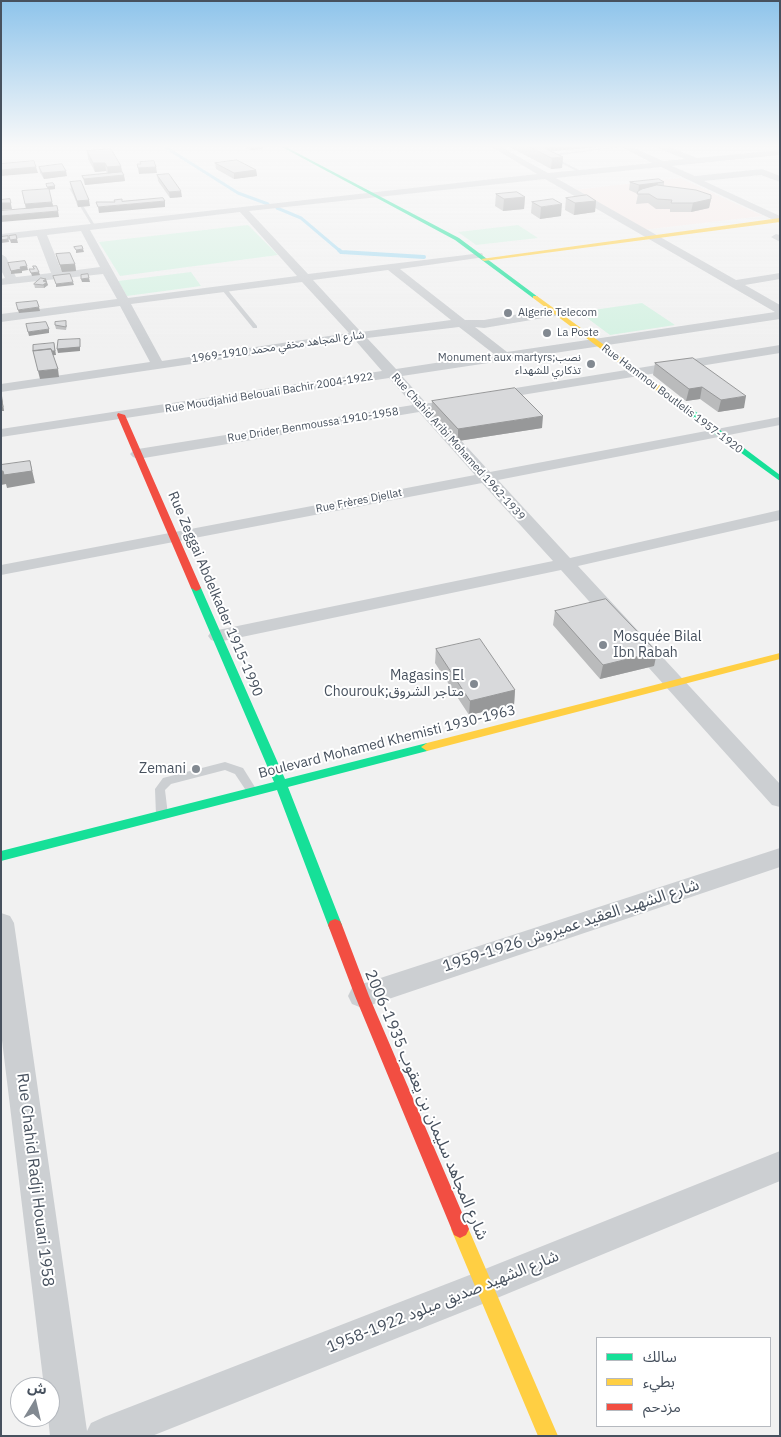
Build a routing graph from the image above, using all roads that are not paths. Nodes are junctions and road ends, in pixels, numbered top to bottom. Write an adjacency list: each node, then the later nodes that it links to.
1 (83, 214): 8 (lane)
2 (199, 214): 8 (street)
3 (247, 214): 18 (street, Rue Chahid Aribi Mohamed 1962-1939)
4 (415, 214): 13 (main road, Rue Hammou Boutlelis 1957-1920)
5 (612, 214): 11 (street)
6 (768, 214): 7 (street)
7 (780, 220): 11 (main road)
8 (89, 227): 9 (street); 15 (street)
9 (41, 232): 10 (street); 16 (street)
10 (1, 237)
11 (652, 237): 13 (main road); 20 (street)
12 (1, 257): 19 (street)
13 (481, 257): 14 (street); 24 (main road, Rue Hammou Boutlelis 1957-1920)
14 (390, 266): 18 (street); 27 (street)
15 (107, 270): 16 (street); 22 (street)
16 (58, 276): 19 (street)
17 (780, 276): 20 (street)
18 (306, 278): 21 (street); 29 (street, Rue Chahid Aribi Mohamed 1962-1939)
19 (7, 282)
20 (734, 284): 23 (street)
21 (224, 289): 22 (street); 28 (lane)
22 (124, 302): 26 (street); 33 (street)
23 (780, 310)
24 (555, 312): 27 (street, شارع المجاهد مخفي محمد 1910-1969); 30 (main road, Rue Hammou Boutlelis 1957-1920)
25 (780, 315): 30 (street, Rue Moudjahid Belouali Bachir 2004-1922)
26 (1, 318)
27 (462, 324): 29 (street, شارع المجاهد مخفي محمد 1910-1969); 32 (street)
28 (255, 327)
29 (357, 336): 33 (street, شارع المجاهد مخفي محمد 1910-1969); 35 (street, Rue Chahid Aribi Mohamed 1962-1939)
30 (596, 343): 32 (street, Rue Moudjahid Belouali Bachir 2004-1922); 34 (main road, Rue Hammou Boutlelis 1957-1920)
31 (780, 349): 34 (street)
32 (505, 357): 35 (street, Rue Moudjahid Belouali Bachir 2004-1922)
33 (158, 365): 36 (street, شارع المجاهد مخفي محمد 1910-1969)
34 (636, 372): 37 (street); 43 (main road, Rue Hammou Boutlelis 1957-1920)
35 (392, 374): 39 (street, Rue Chahid Aribi Mohamed 1962-1939); 40 (street, Rue Moudjahid Belouali Bachir 2004-1922)
36 (1, 388)
37 (480, 398)
38 (441, 404): 39 (street, Rue Drider Benmoussa 1910-1958)
39 (422, 408): 44 (street, Rue Drider Benmoussa 1910-1958); 45 (street, Rue Chahid Aribi Mohamed 1962-1939)
40 (121, 415): 42 (street, Rue Moudjahid Belouali Bachir 2004-1922); 44 (main road, Rue Zeggai Abdelkader 1915-1990)
41 (780, 422): 43 (street, Rue Frères Djellat)
42 (1, 433)
43 (717, 433): 45 (street, Rue Frères Djellat); 46 (main road, Rue Hammou Boutlelis 1957-1920)
44 (138, 454): 48 (main road, Rue Zeggai Abdelkader 1915-1990)
45 (486, 477): 48 (street, Rue Frères Djellat); 49 (street, Rue Chahid Aribi Mohamed 1962-1939)
46 (780, 480)
47 (780, 515): 49 (street)
48 (174, 536): 50 (street, Rue Frères Djellat); 51 (main road, Rue Zeggai Abdelkader 1915-1990)
49 (566, 564): 51 (street); 53 (street, Rue Chahid Aribi Mohamed 1962-1939)
50 (1, 570)
51 (218, 636): 54 (main road, Rue Zeggai Abdelkader 1915-1990)
52 (780, 656): 53 (main road, Boulevard Mohamed Khemisti 1930-1963)
53 (675, 683): 54 (main road, Boulevard Mohamed Khemisti 1930-1963); 56 (street, Rue Chahid Aribi Mohamed 1962-1939)
54 (280, 784): 55 (main road, Boulevard Mohamed Khemisti 1930-1963); 61 (main road, شارع المجاهد سليمان بن يعقوب 1935-2006)
55 (253, 792): 57 (main road, Boulevard Mohamed Khemisti 1930-1963); 57 (lane)
56 (780, 799)
57 (162, 814): 58 (main road, Boulevard Mohamed Khemisti 1930-1963)
58 (1, 856)
59 (780, 857): 61 (street, شارع الشهيد العقيد عميروش 1926-1959)
60 (1, 923): 64 (street, Rue Chahid Radji Houari 1958)
61 (362, 996): 63 (main road, شارع المجاهد سليمان بن يعقوب 1935-2006)
62 (780, 1166): 63 (street, شارع الشهيد صديق ميلود 1922-1958)
63 (485, 1286): 65 (street, شارع الشهيد صديق ميلود 1922-1958); 66 (main road, شارع المجاهد سليمان بن يعقوب 1935-2006)
64 (68, 1436)
65 (104, 1436)
66 (548, 1436)

